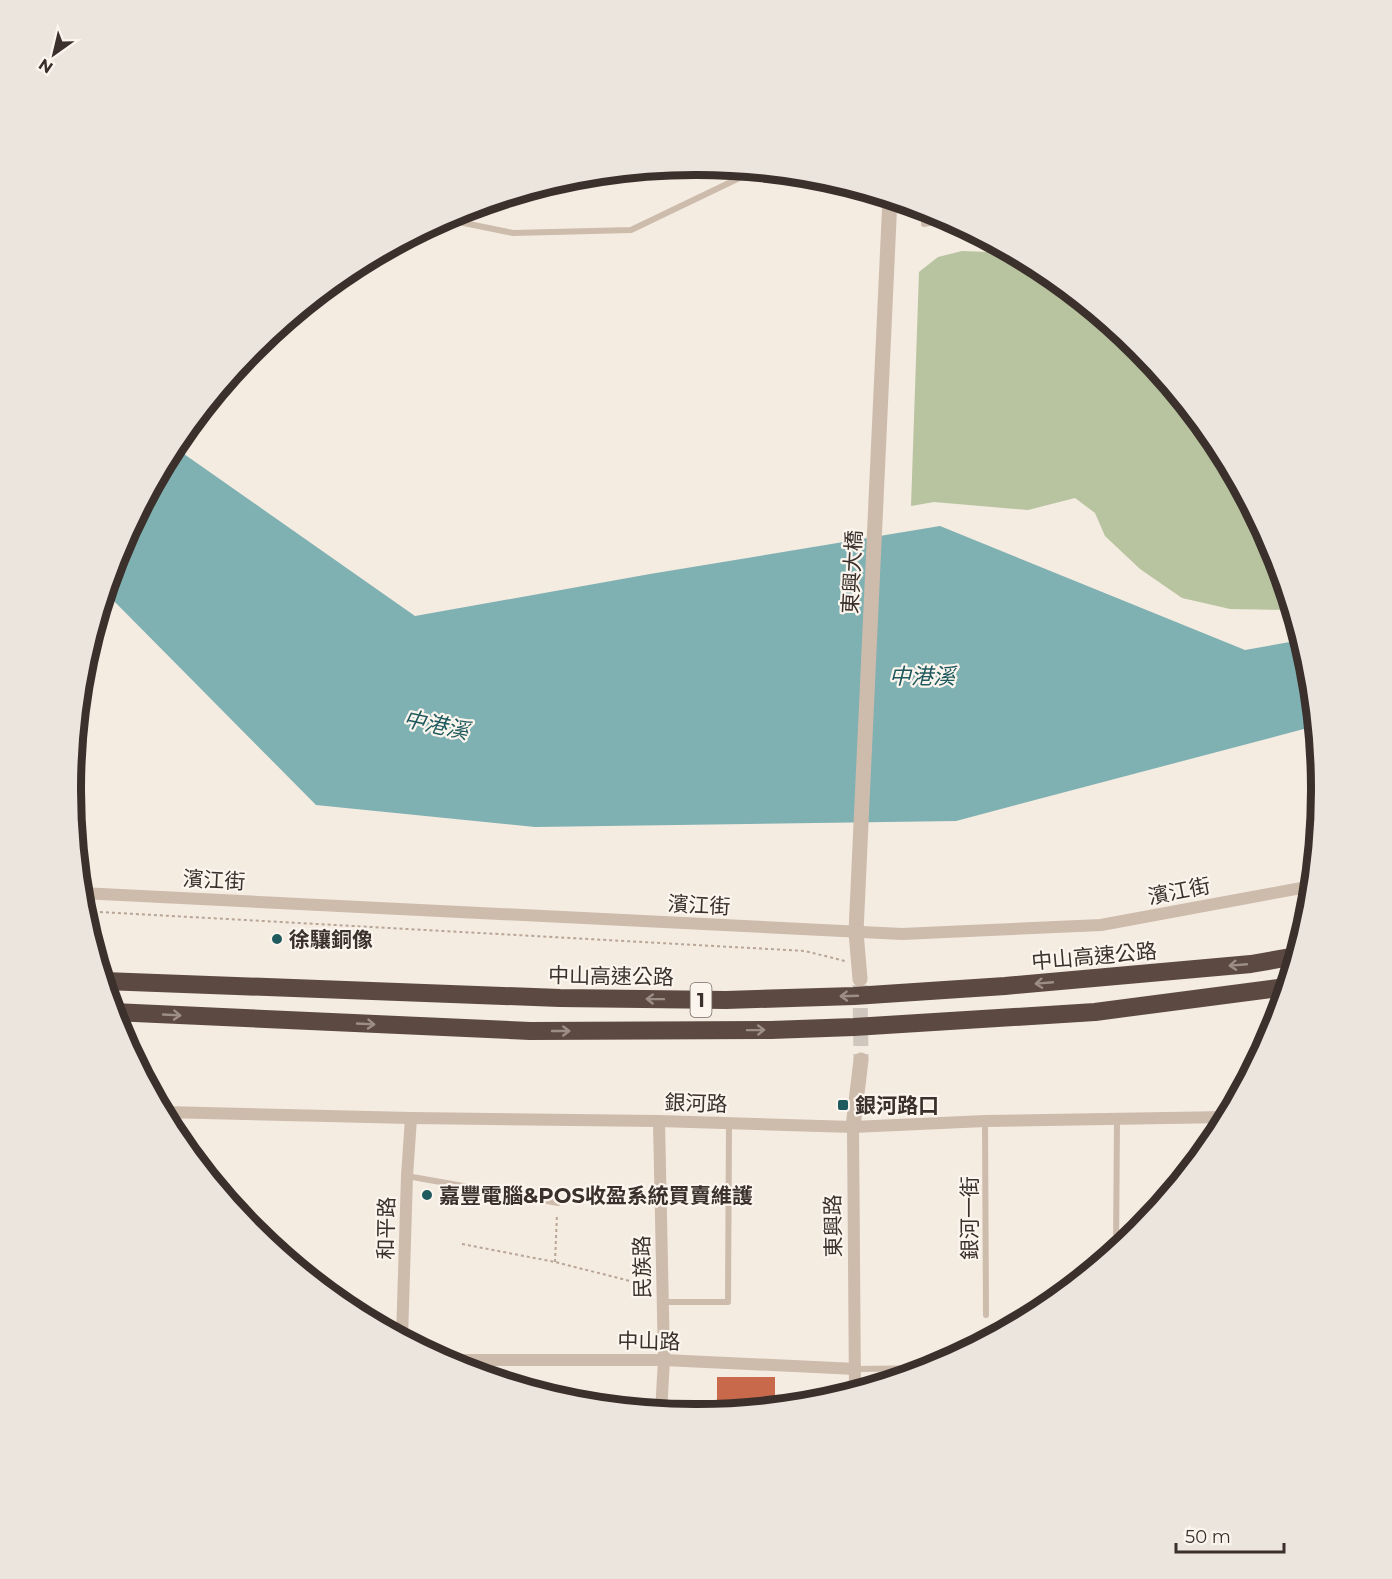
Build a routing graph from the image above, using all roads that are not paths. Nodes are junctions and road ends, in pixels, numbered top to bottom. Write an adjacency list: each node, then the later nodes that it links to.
1 (742, 177): 4 (lane)
2 (890, 206): 8 (street, 東興大橋)
3 (924, 218): 5 (lane)
4 (459, 222)
5 (933, 222)
6 (1303, 888): 8 (street, 濱江街)
7 (90, 893): 8 (street, 濱江街)
8 (856, 932): 10 (street, 東興大橋)
9 (1287, 958): 11 (highway, 中山高速公路 / 1, one-way to 11, bridge)
10 (860, 979)
11 (112, 981)
12 (1278, 988): 13 (highway, 1, one-way to 12, bridge)
13 (123, 1012)
14 (861, 1060): 22 (street, 東興路)
15 (173, 1112): 17 (street, 銀河路)
16 (1216, 1117): 18 (street, 銀河路)
17 (411, 1118): 19 (street, 銀河路); 23 (street, 和平路)
18 (1117, 1118): 20 (street, 銀河路); 25 (lane)
19 (659, 1121): 21 (street, 銀河路); 26 (street, 民族路)
20 (985, 1121): 22 (street, 銀河路); 27 (lane, 銀河一街)
21 (729, 1123): 22 (street, 銀河路); 26 (lane)
22 (853, 1127): 32 (street, 東興路)
23 (407, 1176): 24 (lane); 28 (street, 和平路)
24 (558, 1203)
25 (1116, 1238)
26 (662, 1295): 30 (street, 民族路)
27 (987, 1315)
28 (402, 1330)
29 (466, 1360): 30 (street, 中山路)
30 (664, 1360): 32 (street, 中山路); 34 (street, 民族路)
31 (904, 1368): 32 (lane)
32 (856, 1369): 33 (street, 東興路)
33 (855, 1384)
34 (662, 1403)

